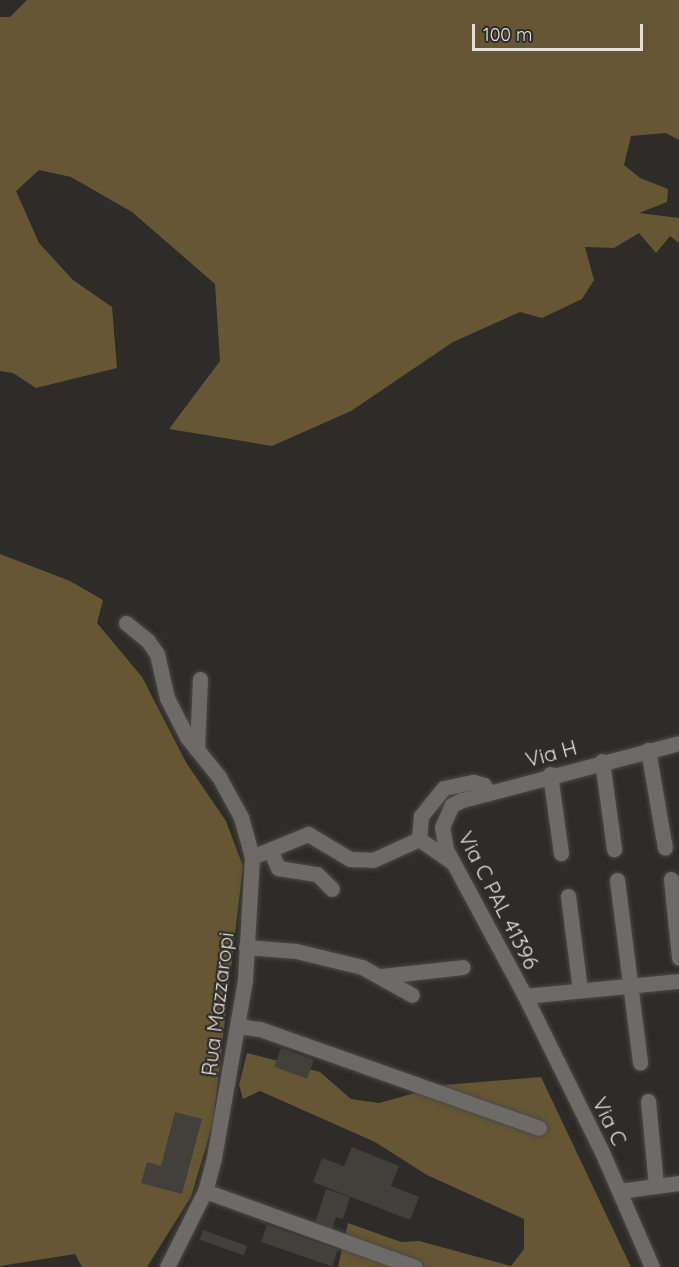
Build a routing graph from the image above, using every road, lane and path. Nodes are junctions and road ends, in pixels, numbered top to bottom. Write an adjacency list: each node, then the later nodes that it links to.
1 (126, 623): 4 (street, Rua Mazzaropi)
2 (200, 679): 4 (street)
3 (679, 742): 5 (street, Via H)
4 (197, 750): 15 (street, Rua Mazzaropi)
5 (648, 750): 6 (street, Via H); 11 (street)
6 (602, 761): 7 (street, Via H); 12 (street)
7 (550, 774): 8 (street, Via H); 14 (street)
8 (487, 792): 9 (street, Via H); 10 (street)
9 (443, 821): 16 (street, Via C PAL 41396)
10 (419, 839): 13 (street); 16 (street)
11 (664, 848)
12 (614, 849)
13 (271, 852): 15 (street); 19 (street)
14 (561, 853)
15 (252, 857): 21 (street, Rua Mazzaropi)
16 (452, 862): 29 (street, Via C PAL 41396)
17 (671, 879): 22 (street)
18 (617, 880): 26 (street)
19 (332, 889)
20 (568, 896): 27 (street)
21 (246, 946): 24 (street); 30 (street, Rua Mazzaropi)
22 (679, 958)
23 (463, 967): 24 (street)
24 (382, 976): 28 (street)
25 (679, 981): 26 (street)
26 (630, 984): 27 (street); 31 (street)
27 (580, 990): 29 (street)
28 (412, 995)
29 (525, 996): 37 (street, Via C)
30 (238, 1026): 33 (street); 36 (street, Rua Mazzaropi)
31 (640, 1063)
32 (648, 1101): 35 (street)
33 (539, 1128)
34 (679, 1183): 35 (street)
35 (656, 1186): 37 (street)
36 (205, 1191): 38 (street, Rua Mazzaropi); 39 (street)
37 (619, 1191): 40 (street, Via C)
38 (167, 1267)
39 (415, 1267)
40 (652, 1267)

